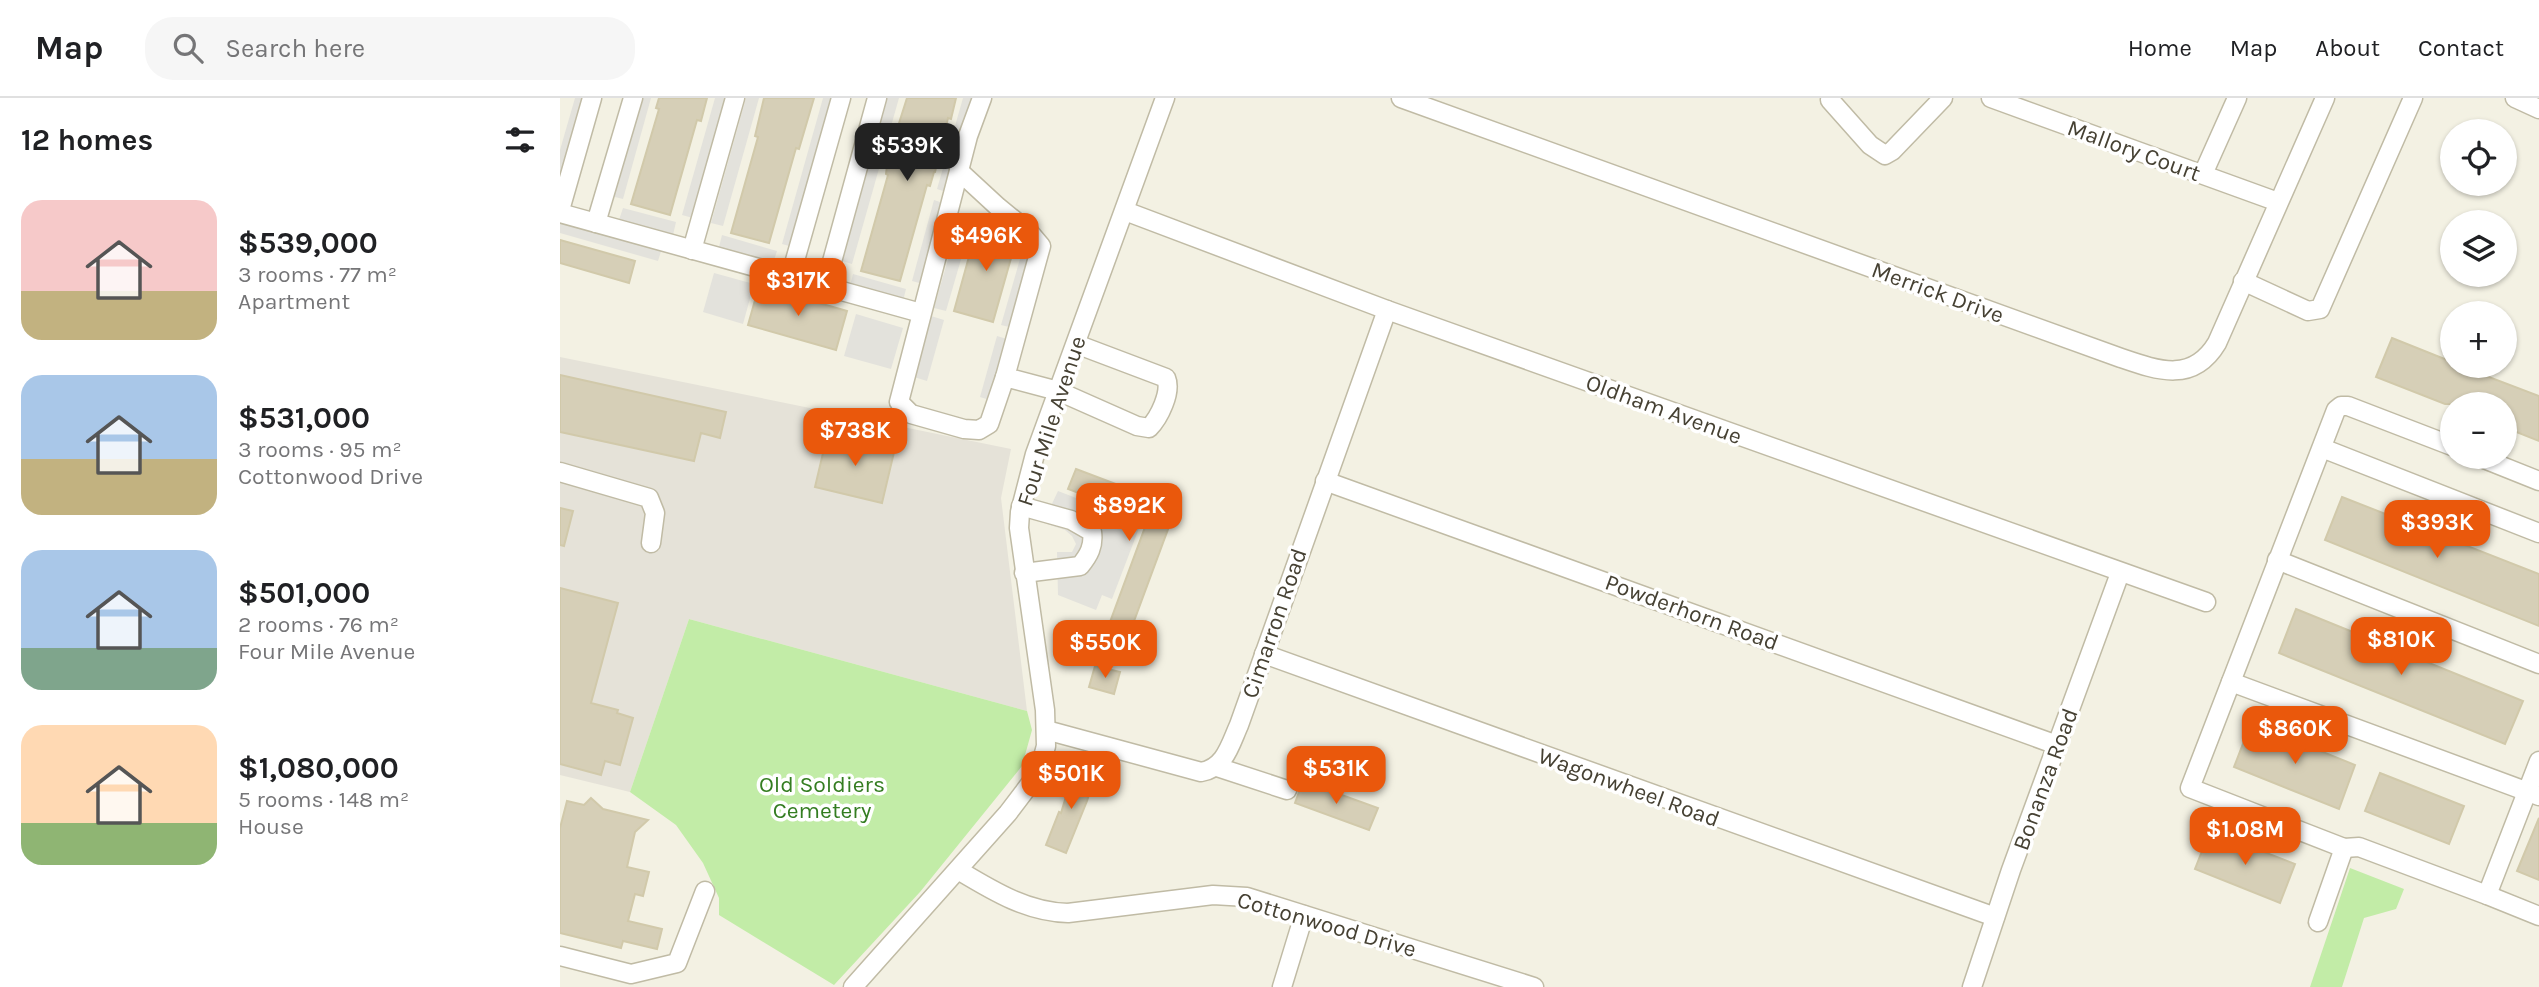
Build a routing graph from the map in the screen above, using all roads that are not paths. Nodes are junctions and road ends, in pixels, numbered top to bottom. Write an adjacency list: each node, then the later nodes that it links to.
1 (592, 98): 21 (street)
2 (633, 98): 22 (street)
3 (735, 98): 23 (street)
4 (841, 98): 24 (street)
5 (877, 98): 26 (street)
6 (982, 98): 17 (street)
7 (1166, 98): 20 (street, Four Mile Avenue)
8 (1401, 98): 25 (street, Merrick Drive)
9 (1943, 98): 15 (street)
10 (1991, 98): 18 (street, Mallory Court)
11 (2237, 98): 18 (street)
12 (2325, 98): 19 (street, Merrick Drive)
13 (2413, 98): 25 (street)
14 (2515, 98): 16 (street)
15 (1830, 100)
16 (2539, 109)
17 (959, 171): 28 (street); 30 (street)
18 (2203, 174): 19 (street, Mallory Court)
19 (2278, 202): 25 (street, Merrick Drive)
20 (1125, 211): 27 (street, Oldham Avenue); 29 (street, Four Mile Avenue)
21 (560, 212): 22 (street)
22 (596, 223): 23 (street)
23 (692, 250): 24 (street)
24 (790, 278): 26 (street)
25 (2243, 281)
26 (824, 287): 28 (street)
27 (1387, 310): 36 (street, Cimarron Road); 43 (street, Oldham Avenue)
28 (921, 313): 30 (street)
29 (1076, 344): 31 (street, Four Mile Avenue); 31 (street)
30 (1005, 377): 31 (street)
31 (1058, 391): 38 (street, Four Mile Avenue)
32 (2440, 441): 33 (street)
33 (2322, 448): 39 (street); 41 (street)
34 (2509, 469): 37 (street)
35 (560, 472): 40 (street)
36 (1325, 481): 45 (street, Cimarron Road); 49 (street, Powderhorn Road)
37 (2539, 481)
38 (1021, 506): 42 (street, Four Mile Avenue); 42 (street)
39 (2539, 533)
40 (652, 543)
41 (2277, 560): 46 (street); 47 (street)
42 (1024, 573): 48 (street, Four Mile Avenue)
43 (2120, 573): 44 (street, Oldham Avenue); 49 (street, Bonanza Road)
44 (2206, 602)
45 (1264, 654): 51 (street, Cimarron Road); 60 (street, Wagonwheel Road)
46 (2539, 664)
47 (2231, 682): 53 (street); 54 (street)
48 (1046, 730): 51 (street); 55 (street, Four Mile Avenue)
49 (2057, 745): 60 (street, Bonanza Road)
50 (2539, 761): 53 (street)
51 (1216, 767): 52 (street)
52 (1287, 790)
53 (2533, 794): 57 (street)
54 (2344, 848): 57 (street); 61 (street)
55 (958, 870): 58 (street, Cottonwood Drive); 63 (street, Four Mile Avenue)
56 (705, 891): 62 (street)
57 (2487, 895): 59 (street)
58 (1304, 915): 64 (street); 65 (street, Cottonwood Drive)
59 (2539, 916)
60 (1995, 917): 66 (street, Bonanza Road)
61 (2318, 922)
62 (560, 956)
63 (853, 987)
64 (1282, 987)
65 (1534, 987)
66 (1972, 987)

